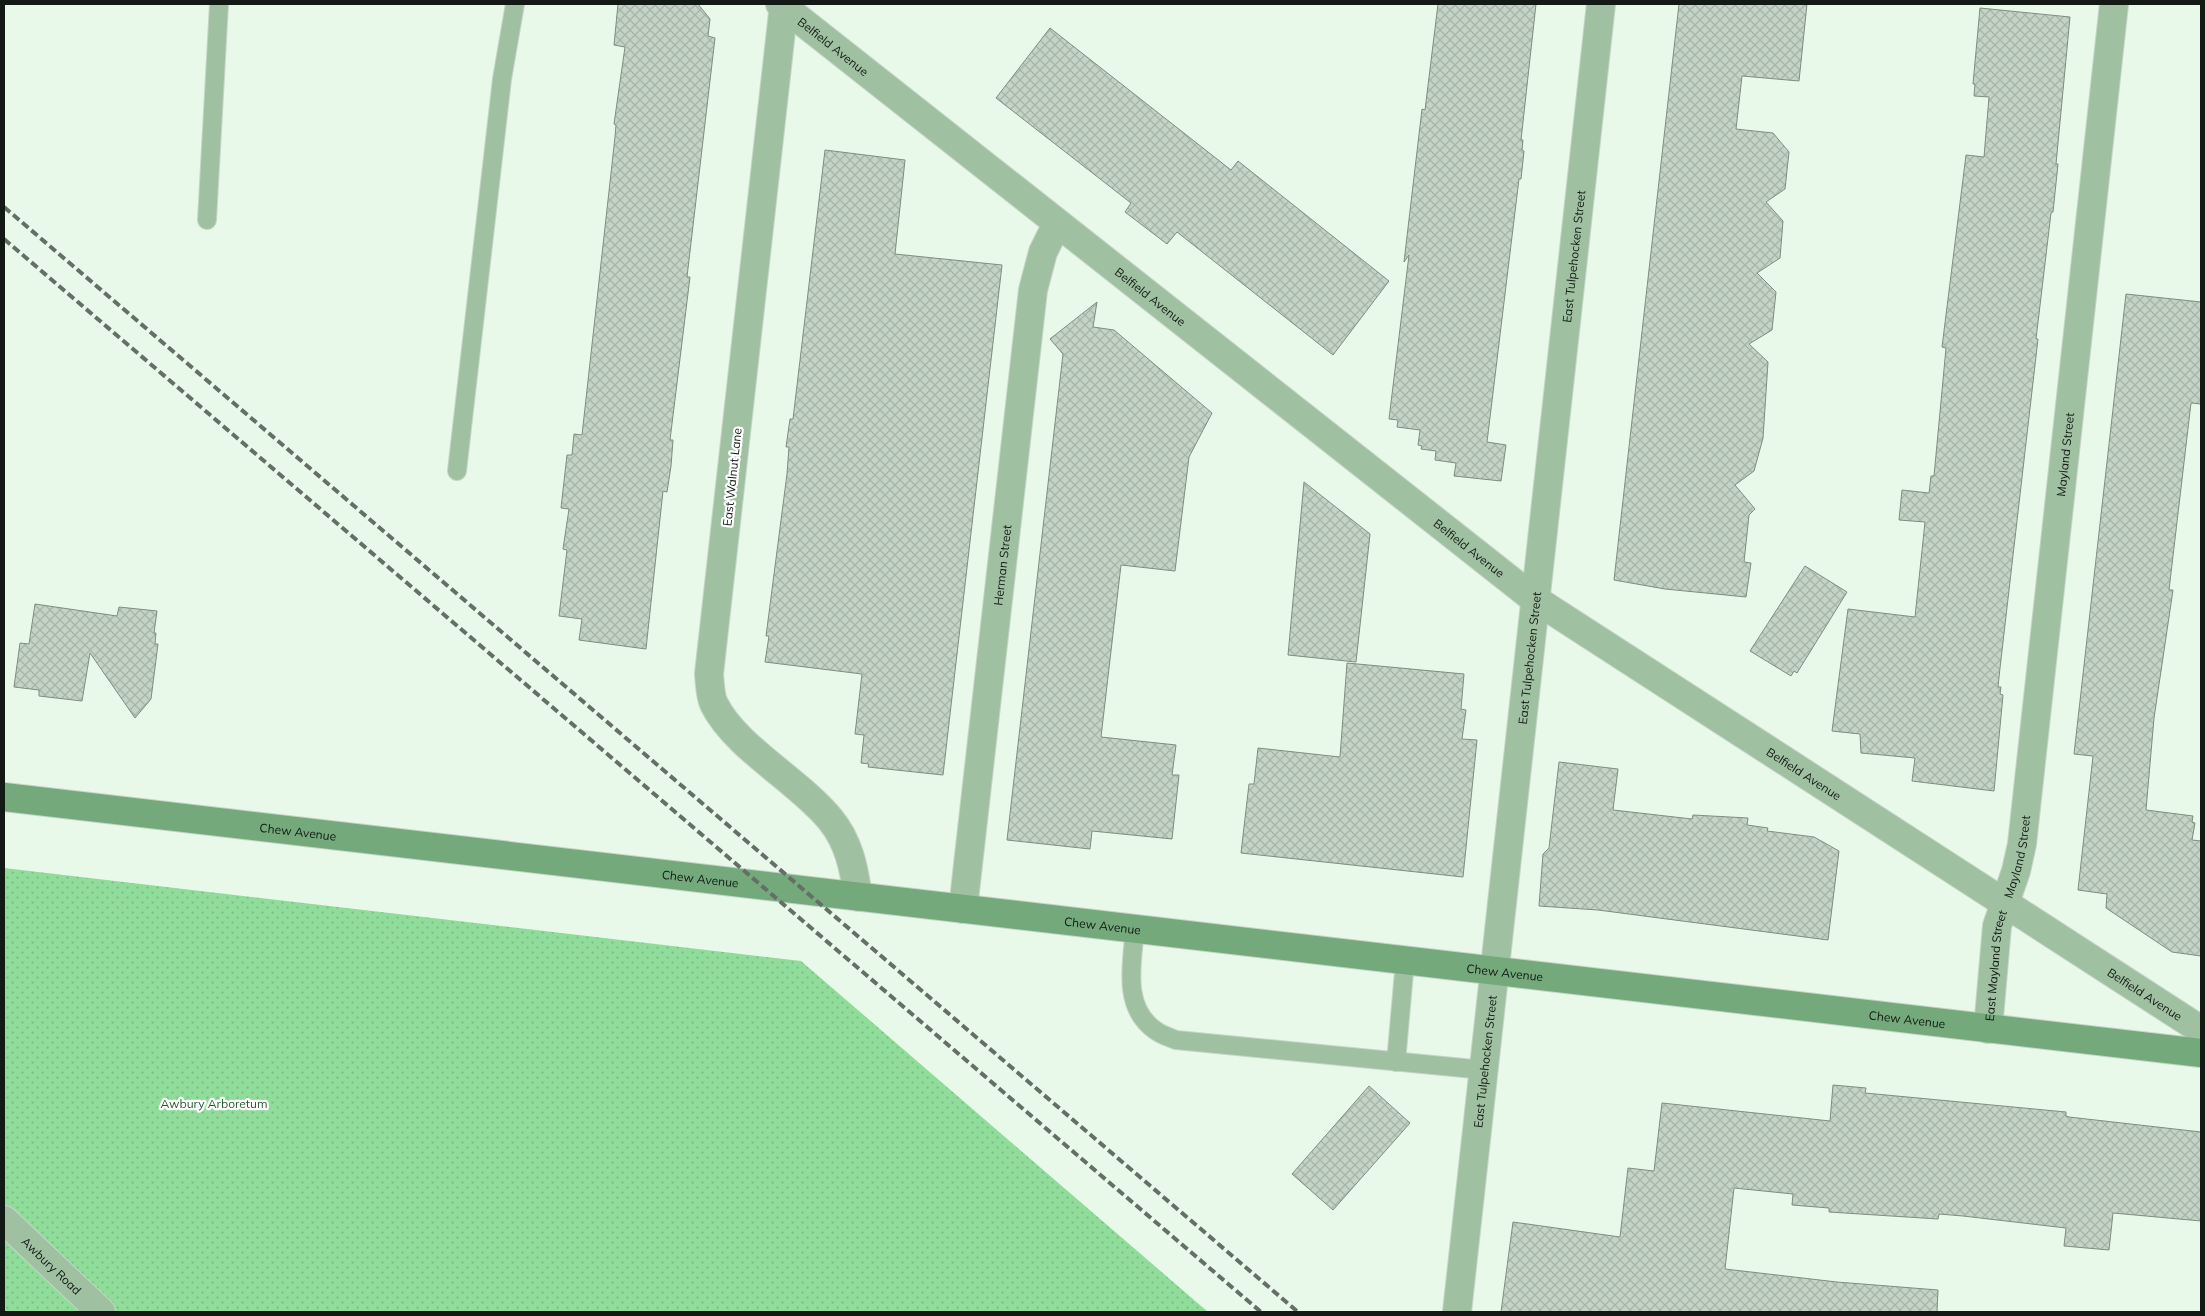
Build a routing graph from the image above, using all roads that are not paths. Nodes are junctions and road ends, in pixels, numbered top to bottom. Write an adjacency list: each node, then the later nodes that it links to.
1 (219, 4): 6 (lane)
2 (515, 4): 8 (lane)
3 (1600, 4): 9 (street, East Tulpehocken Street)
4 (2114, 4): 12 (street, Mayland Street)
5 (783, 5): 7 (street, Belfield Avenue); 11 (street, East Walnut Lane)
6 (207, 220)
7 (1057, 224): 9 (street, Belfield Avenue); 13 (street, Herman Street)
8 (457, 471)
9 (1533, 598): 12 (street, Belfield Avenue); 16 (street, East Tulpehocken Street)
10 (4, 797): 11 (street, Chew Avenue)
11 (858, 897): 13 (street, Chew Avenue)
12 (2004, 903): 17 (street, East Mayland Street); 18 (street, Belfield Avenue)
13 (963, 909): 14 (street, Chew Avenue)
14 (1135, 929): 15 (street, Chew Avenue); 20 (lane)
15 (1405, 961): 16 (street, Chew Avenue); 20 (lane)
16 (1493, 970): 17 (street, Chew Avenue); 21 (street, East Tulpehocken Street)
17 (1988, 1029): 19 (street, Chew Avenue)
18 (2201, 1030)
19 (2201, 1053)
20 (1396, 1062): 21 (lane)
21 (1484, 1070): 24 (street, East Tulpehocken Street)
22 (4, 1220): 23 (street, Awbury Road)
23 (101, 1312)
24 (1456, 1312)

